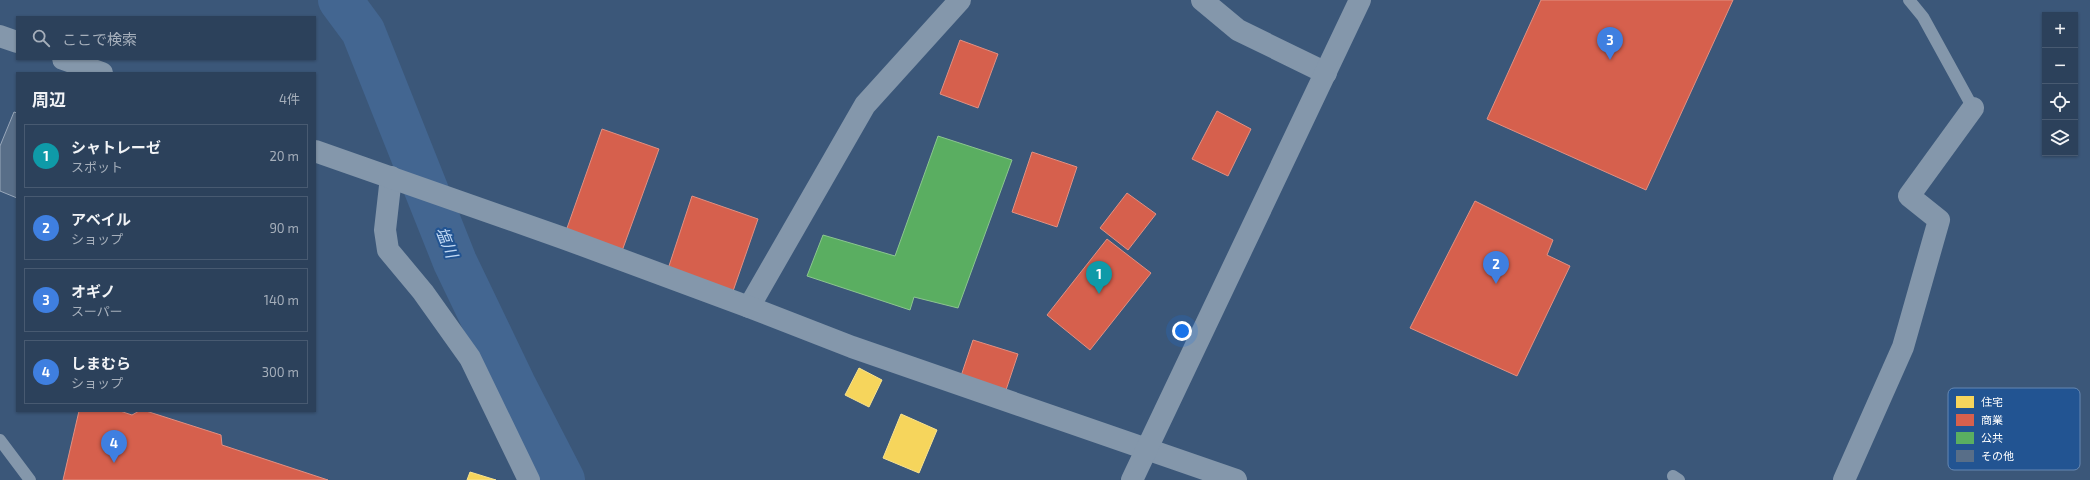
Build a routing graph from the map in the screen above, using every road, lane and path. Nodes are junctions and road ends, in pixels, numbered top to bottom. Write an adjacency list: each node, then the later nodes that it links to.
1 (960, 0): 13 (street)
2 (1202, 0): 9 (street)
3 (1360, 0): 9 (street)
4 (1909, 0): 10 (lane)
5 (0, 36): 6 (street)
6 (16, 42)
7 (66, 60): 8 (street)
8 (99, 72)
9 (1326, 73): 15 (street)
10 (1973, 108): 20 (street)
11 (316, 150): 12 (street)
12 (391, 177): 13 (street); 17 (street)
13 (749, 307): 15 (street)
14 (0, 440): 16 (lane)
15 (1147, 449): 18 (street); 19 (street)
16 (30, 480)
17 (529, 480)
18 (1132, 480)
19 (1236, 480)
20 (1844, 480)

